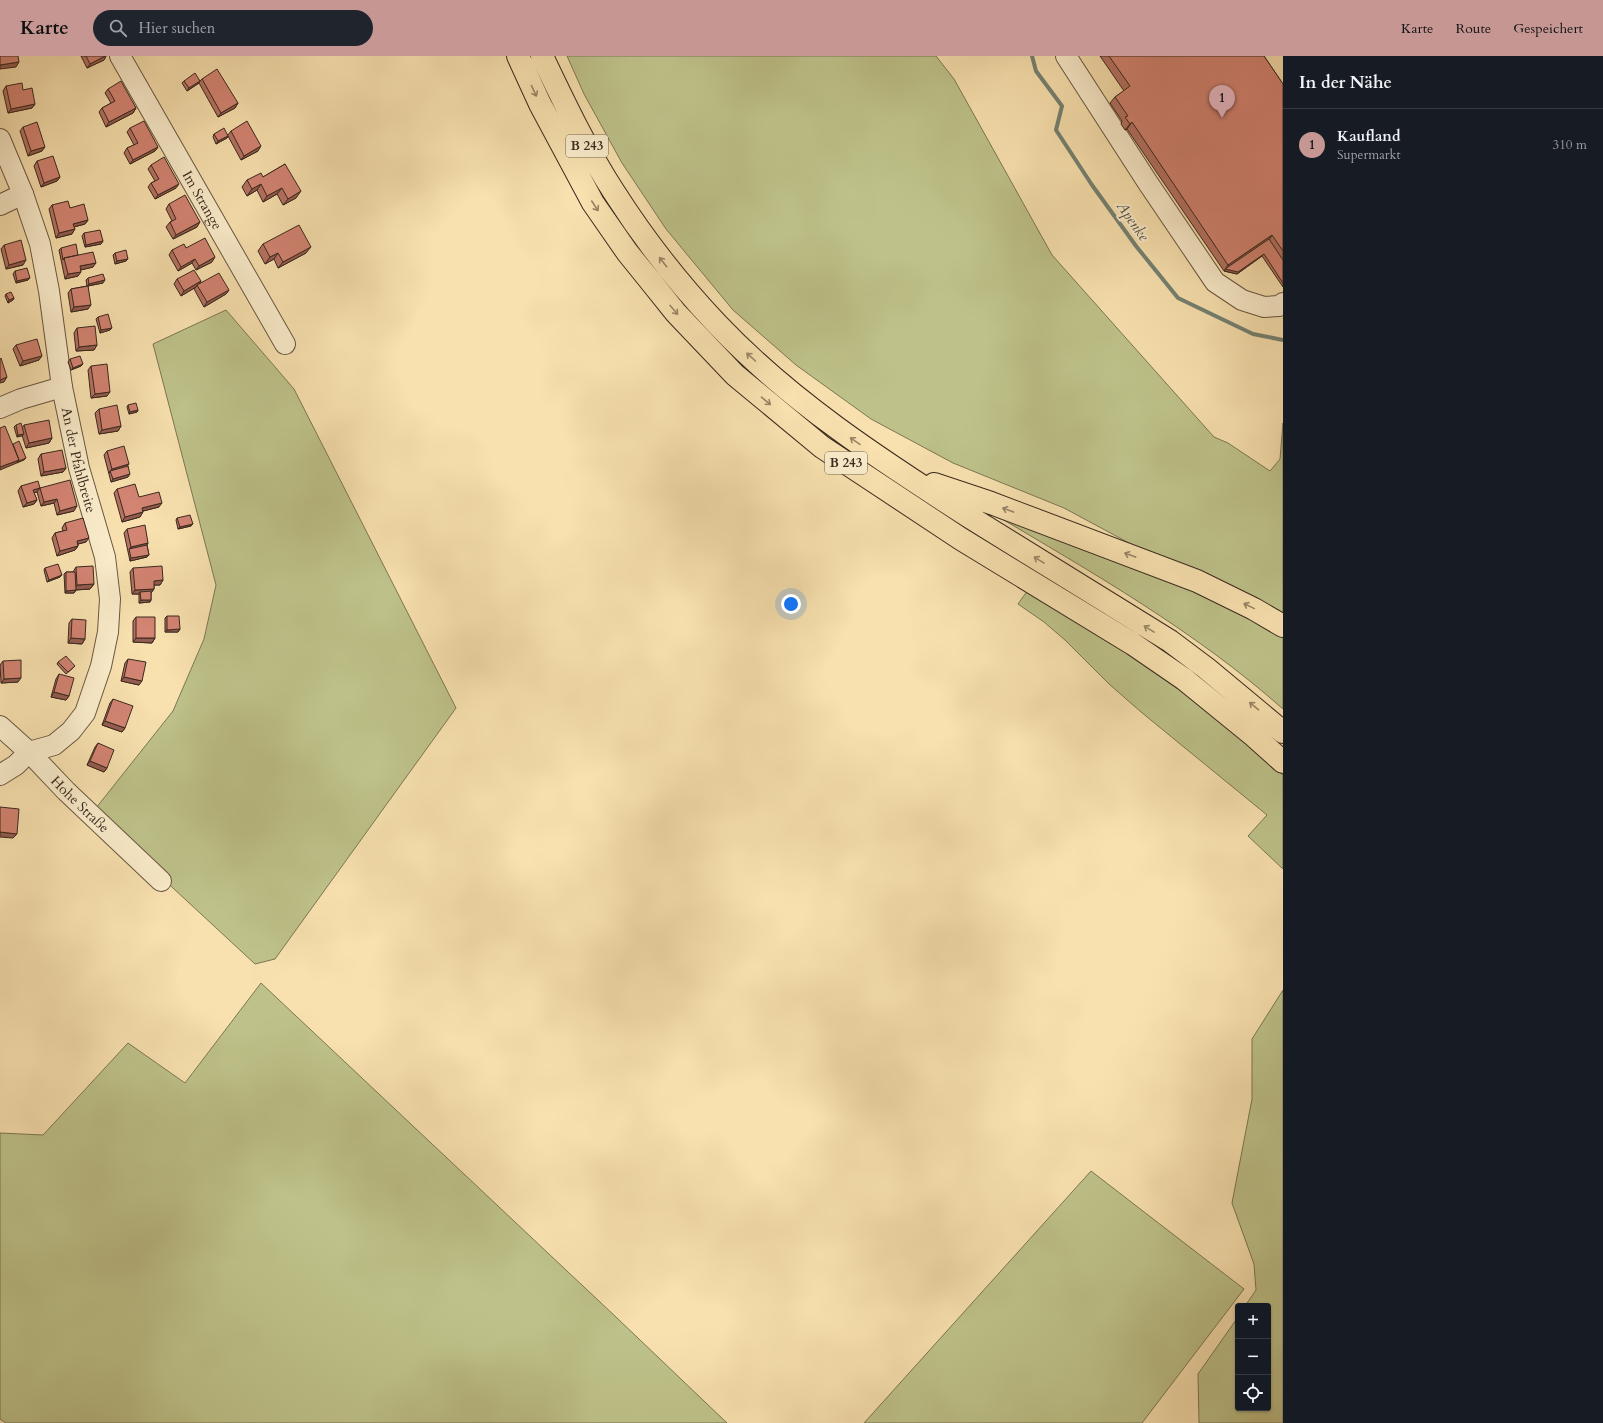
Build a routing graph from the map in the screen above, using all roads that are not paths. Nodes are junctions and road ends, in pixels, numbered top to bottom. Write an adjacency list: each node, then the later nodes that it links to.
1 (120, 56): 9 (street, Im Strange)
2 (518, 56): 17 (highway, B 243, one-way to 17)
3 (542, 56): 12 (highway, B 243, one-way to 3)
4 (1066, 56): 8 (street)
5 (0, 139): 6 (street, An der Pfahlbreite)
6 (23, 194): 7 (street); 10 (street, An der Pfahlbreite)
7 (0, 205)
8 (1283, 304)
9 (285, 344)
10 (62, 387): 11 (street); 16 (street, An der Pfahlbreite)
11 (0, 408)
12 (899, 472): 13 (highway, one-way to 12); 15 (highway, B 243, one-way to 12)
13 (1283, 626)
14 (0, 726): 16 (street, Hohe Straße)
15 (1283, 732)
16 (13, 762): 18 (street, Hohe Straße)
17 (1283, 762)
18 (161, 881)

